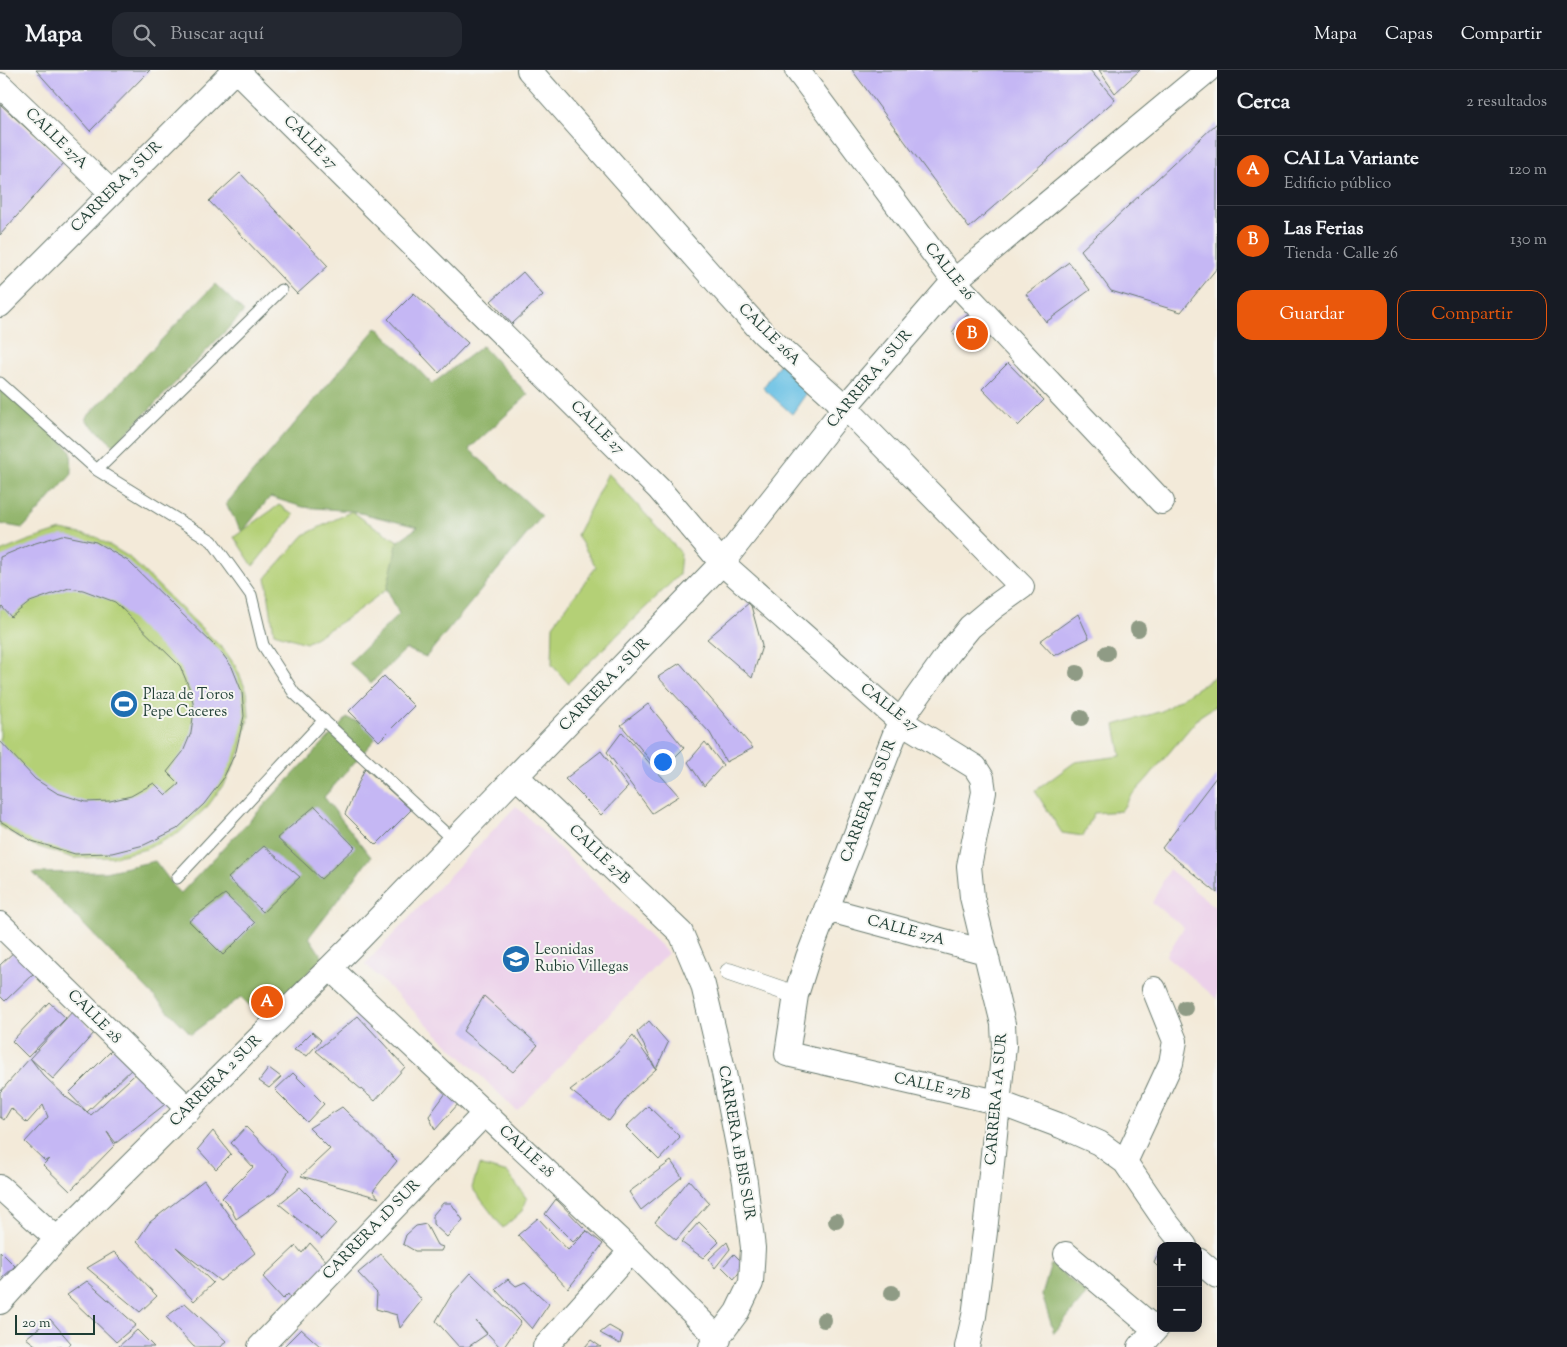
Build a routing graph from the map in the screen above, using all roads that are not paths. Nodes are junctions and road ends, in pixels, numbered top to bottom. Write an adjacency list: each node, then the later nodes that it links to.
1 (235, 70): 6 (street, CARRERA 3 SUR); 14 (street, CALLE 27)
2 (529, 70): 11 (street, CALLE 26A)
3 (798, 70): 7 (street, CALLE 26)
4 (1208, 70): 7 (street, CARRERA 2 SUR)
5 (0, 85): 6 (street, CALLE 27A)
6 (111, 192): 9 (street, CARRERA 3 SUR)
7 (954, 281): 11 (street, CARRERA 2 SUR); 13 (street, CALLE 26)
8 (281, 290): 12 (lane)
9 (2, 300)
10 (0, 383): 12 (lane)
11 (845, 407): 14 (street, CARRERA 2 SUR); 15 (street, CALLE 26A)
12 (97, 470): 16 (lane)
13 (1162, 502)
14 (722, 563): 17 (street, CALLE 27); 19 (street, CARRERA 2 SUR)
15 (1022, 588): 17 (street, CARRERA 1B SUR)
16 (324, 720): 20 (lane); 21 (lane)
17 (900, 721): 18 (street, CALLE 27); 22 (street, CARRERA 1B SUR)
18 (975, 767): 25 (street, CARRERA 1A SUR)
19 (517, 777): 20 (street, CARRERA 2 SUR); 24 (street, CALLE 27B)
20 (454, 841): 26 (street, CARRERA 2 SUR)
21 (177, 878)
22 (826, 910): 25 (street, CALLE 27A); 29 (street, CARRERA 1B SUR)
23 (0, 924): 32 (street, CALLE 28)
24 (681, 933): 43 (street, CARRERA 1B BIS SUR)
25 (985, 952): 31 (street, CARRERA 1A SUR)
26 (330, 968): 32 (street, CARRERA 2 SUR); 33 (street, CALLE 28)
27 (729, 972): 29 (street)
28 (1154, 989): 34 (street)
29 (796, 994): 30 (street, CARRERA 1B SUR)
30 (787, 1054): 31 (street, CALLE 27B)
31 (998, 1102): 34 (street, CALLE 27B); 46 (street, CARRERA 1A SUR)
32 (189, 1110): 36 (street, CARRERA 2 SUR)
33 (485, 1113): 38 (street, CALLE 28); 44 (street, CARRERA 1D SUR)
34 (1125, 1162): 37 (street)
35 (0, 1187): 36 (street)
36 (57, 1239): 40 (street, CARRERA 2 SUR)
37 (1182, 1242)
38 (631, 1251): 43 (street, CALLE 28); 45 (street)
39 (1066, 1254): 41 (street)
40 (0, 1302)
41 (1157, 1325)
42 (1157, 1327): 47 (street)
43 (715, 1343)
44 (260, 1347)
45 (545, 1347)
46 (968, 1347)
47 (1140, 1347)

